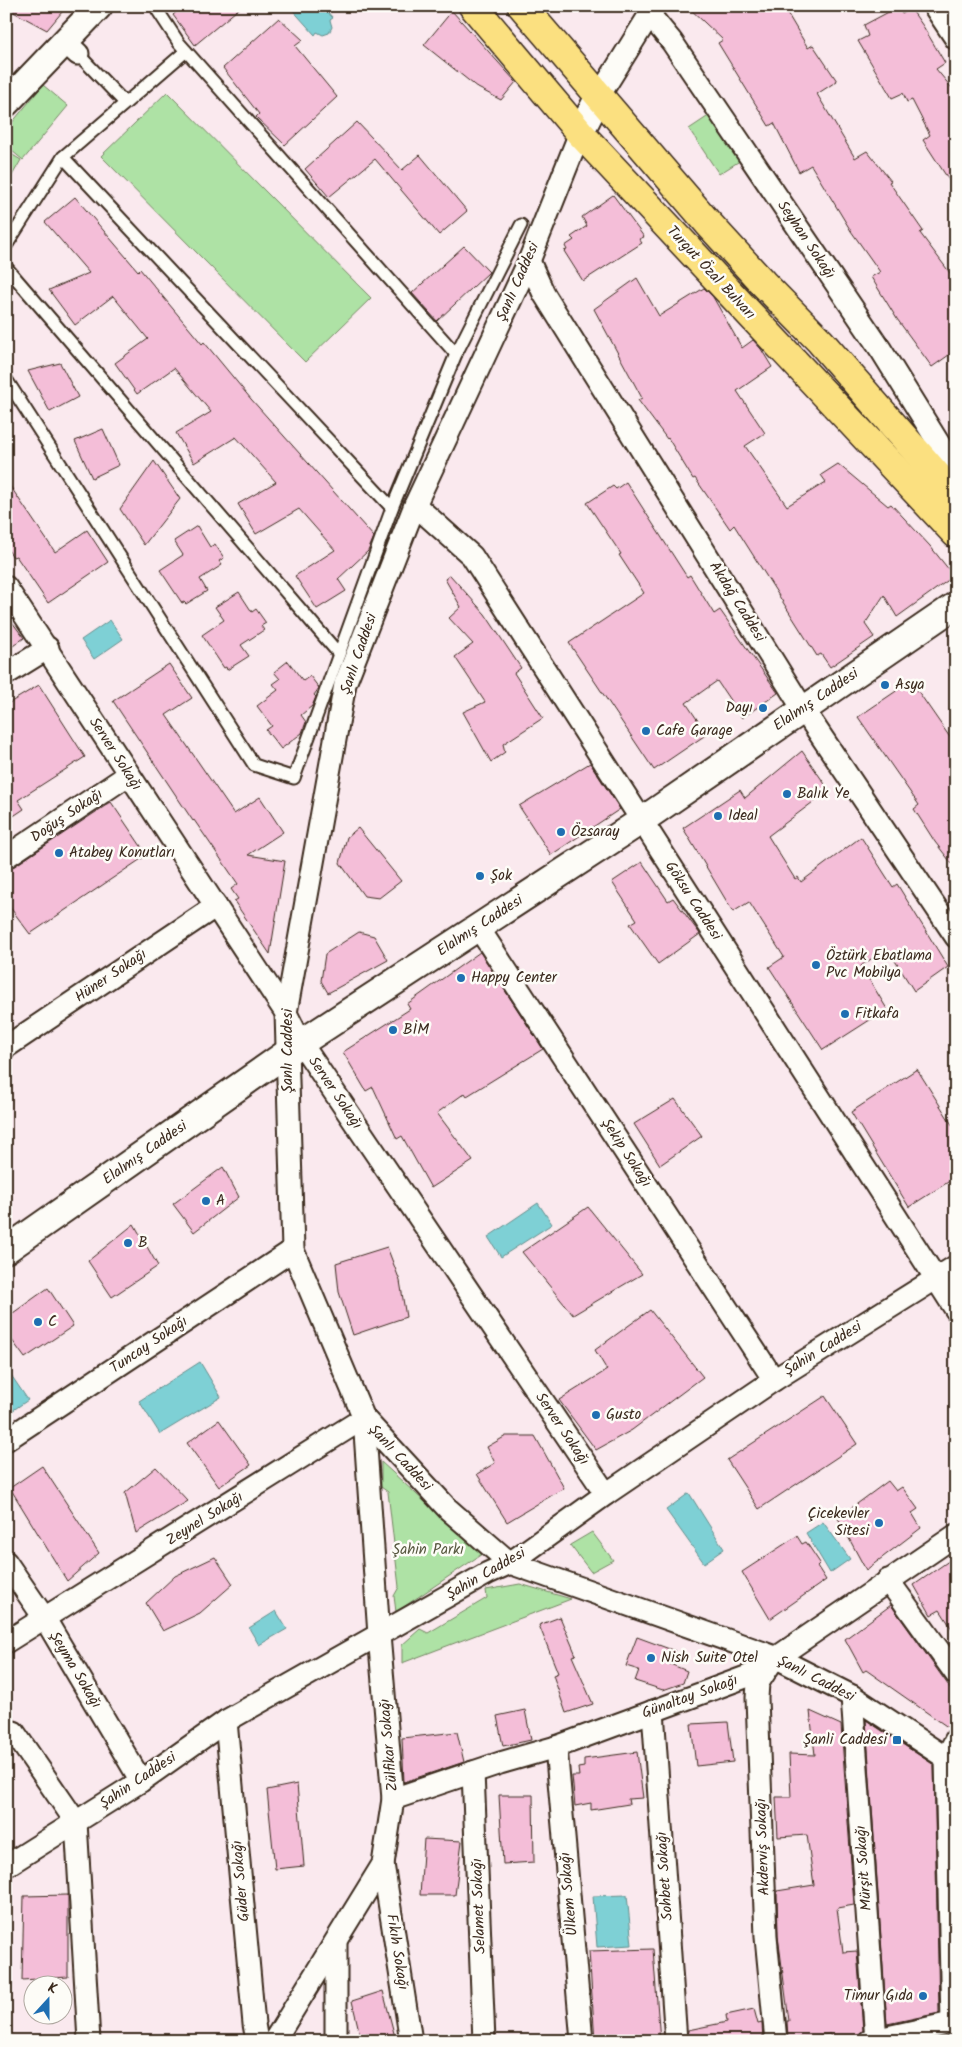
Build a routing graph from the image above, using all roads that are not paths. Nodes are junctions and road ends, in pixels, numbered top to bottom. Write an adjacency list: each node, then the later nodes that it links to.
1 (99, 6): 8 (street)
2 (162, 6): 9 (lane)
3 (473, 6): 13 (main road, Turgut Özal Bulvarı)
4 (522, 6): 10 (main road, Turgut Özal Bulvarı)
5 (934, 6): 7 (street)
6 (652, 10): 10 (street, Şanlı Caddesi); 21 (street, Seyhan Sokağı)
7 (956, 39)
8 (71, 48): 11 (street); 12 (lane)
9 (186, 51): 12 (lane); 19 (lane)
10 (599, 96): 13 (street, Şanlı Caddesi); 22 (main road, Turgut Özal Bulvarı)
11 (6, 103)
12 (125, 103): 14 (lane)
13 (580, 133): 17 (street, Şanlı Caddesi); 25 (main road, Turgut Özal Bulvarı)
14 (63, 156): 16 (lane); 24 (lane)
15 (521, 225): 19 (lane)
16 (6, 246)
17 (529, 261): 23 (street, Şanlı Caddesi); 31 (street, Akdağ Caddesi)
18 (6, 267): 29 (lane)
19 (456, 354): 24 (lane)
20 (6, 378): 29 (lane)
21 (956, 471)
22 (956, 497)
23 (415, 505): 33 (street, Göksu Caddesi); 38 (street, Şanlı Caddesi)
24 (392, 508): 29 (lane)
25 (956, 534)
26 (6, 587): 28 (street, Server Sokağı)
27 (956, 605): 31 (street, Elalmış Caddesi)
28 (48, 648): 30 (street); 32 (street, Server Sokağı)
29 (339, 654)
30 (6, 674)
31 (803, 709): 33 (street, Elalmış Caddesi); 37 (street, Akdağ Caddesi)
32 (128, 775): 34 (street, Doğuş Sokağı); 35 (street, Server Sokağı)
33 (642, 821): 36 (street, Elalmış Caddesi); 44 (street, Göksu Caddesi)
34 (6, 857)
35 (216, 906): 38 (street, Server Sokağı); 39 (street, Hüner Sokağı)
36 (478, 927): 40 (street, Elalmış Caddesi); 46 (street, Şekip Sokağı)
37 (956, 937)
38 (286, 1013): 40 (street, Şanlı Caddesi)
39 (6, 1047)
40 (294, 1048): 41 (street, Elalmış Caddesi); 42 (street, Şanlı Caddesi); 49 (street, Server Sokağı)
41 (6, 1250)
42 (293, 1250): 47 (street, Şanlı Caddesi); 48 (street, Tuncay Sokağı)
43 (956, 1266): 44 (street, Şahin Caddesi)
44 (936, 1279): 45 (street, Göksu Caddesi); 46 (street, Şahin Caddesi)
45 (956, 1310)
46 (774, 1380): 49 (street, Şahin Caddesi)
47 (364, 1418): 52 (street, Şanlı Caddesi); 54 (street, Zeynel Sokağı); 55 (street, Zülfikar Sokağı)
48 (6, 1440)
49 (606, 1494): 52 (street, Şahin Caddesi)
50 (956, 1535): 53 (street, Günaltay Sokağı)
51 (6, 1562): 54 (street, Şeyma Sokağı)
52 (510, 1563): 55 (street, Şahin Caddesi); 57 (street, Şanlı Caddesi)
53 (888, 1580): 57 (street, Günaltay Sokağı); 58 (street)
54 (45, 1619): 56 (street, Zeynel Sokağı); 67 (street, Şeyma Sokağı)
55 (379, 1635): 61 (street, Şahin Caddesi); 68 (street, Zülfikar Sokağı)
56 (6, 1642)
57 (775, 1657): 59 (street, Şanlı Caddesi); 60 (street, Günaltay Sokağı); 83 (street, Akderviş Sokağı)
58 (956, 1674)
59 (852, 1696): 65 (street, Şanlı Caddesi); 74 (street, Mürşit Sokağı)
60 (653, 1711): 64 (street, Günaltay Sokağı); 82 (street, Sohbet Sokağı)
61 (226, 1721): 67 (street, Şahin Caddesi); 76 (street, Güder Sokağı)
62 (14, 1732): 69 (street)
63 (956, 1740): 65 (street)
64 (556, 1746): 66 (street, Günaltay Sokağı); 81 (street, Ülkem Sokağı)
65 (946, 1758): 73 (street)
66 (473, 1772): 68 (street, Günaltay Sokağı); 80 (street, Selamet Sokağı)
67 (141, 1781): 69 (street, Şahin Caddesi)
68 (394, 1799): 70 (street, Zülfikar Sokağı)
69 (76, 1822): 71 (street, Şahin Caddesi); 75 (street)
70 (383, 1864): 72 (street, Zülfikar Sokağı); 79 (street, Fıkıh Sokağı)
71 (6, 1866)
72 (336, 1943): 77 (street, Zülfikar Sokağı); 78 (street)
73 (954, 2022): 74 (street)
74 (873, 2040)
75 (89, 2041)
76 (257, 2041)
77 (274, 2041)
78 (336, 2041)
79 (411, 2041)
80 (484, 2041)
81 (582, 2041)
82 (676, 2041)
83 (776, 2041)

